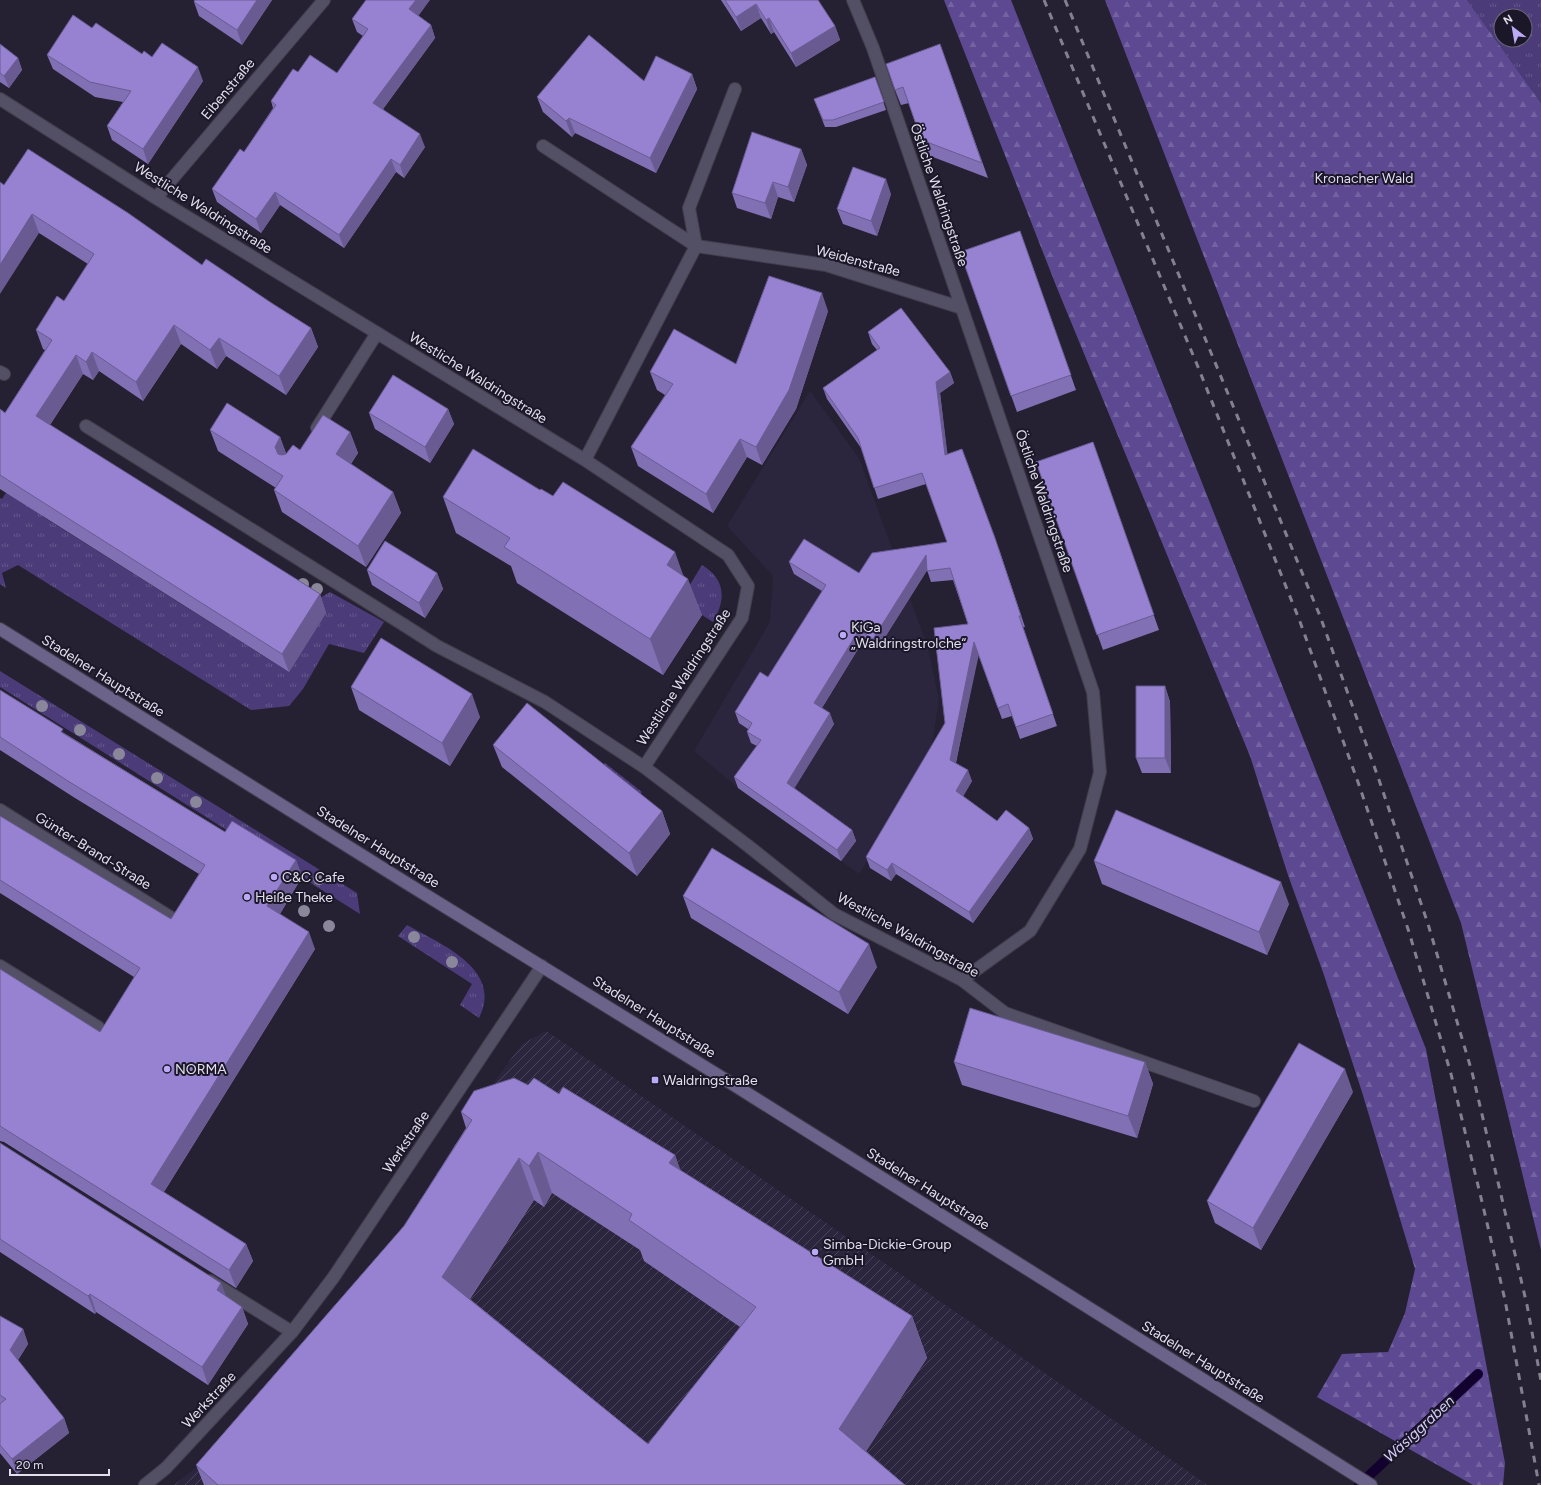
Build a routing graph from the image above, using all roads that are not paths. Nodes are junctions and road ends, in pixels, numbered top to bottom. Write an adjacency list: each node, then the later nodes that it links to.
1 (324, 0): 6 (street, Eibenstraße)
2 (853, 0): 8 (street, Östliche Waldringstraße)
3 (735, 89): 7 (street)
4 (0, 99): 6 (street, Westliche Waldringstraße)
5 (543, 146): 7 (street, Weidenstraße)
6 (156, 198): 9 (street, Westliche Waldringstraße)
7 (696, 246): 8 (street, Weidenstraße); 12 (street)
8 (962, 308): 19 (street, Östliche Waldringstraße)
9 (377, 333): 11 (street); 12 (street, Westliche Waldringstraße)
10 (86, 426): 14 (street, Westliche Waldringstraße)
11 (311, 437)
12 (585, 460): 14 (street, Westliche Waldringstraße)
13 (0, 629): 18 (main road, Stadelner Hauptstraße)
14 (644, 767): 19 (street, Westliche Waldringstraße)
15 (0, 810): 16 (street, Günter-Brand-Straße)
16 (170, 918)
17 (0, 966): 20 (street)
18 (542, 966): 23 (street, Werkstraße); 25 (main road, Stadelner Hauptstraße)
19 (962, 980): 21 (street, Westliche Waldringstraße)
20 (98, 1027)
21 (1254, 1101)
22 (199, 1274): 23 (street)
23 (292, 1332): 24 (street, Werkstraße)
24 (145, 1485)
25 (1371, 1485)

